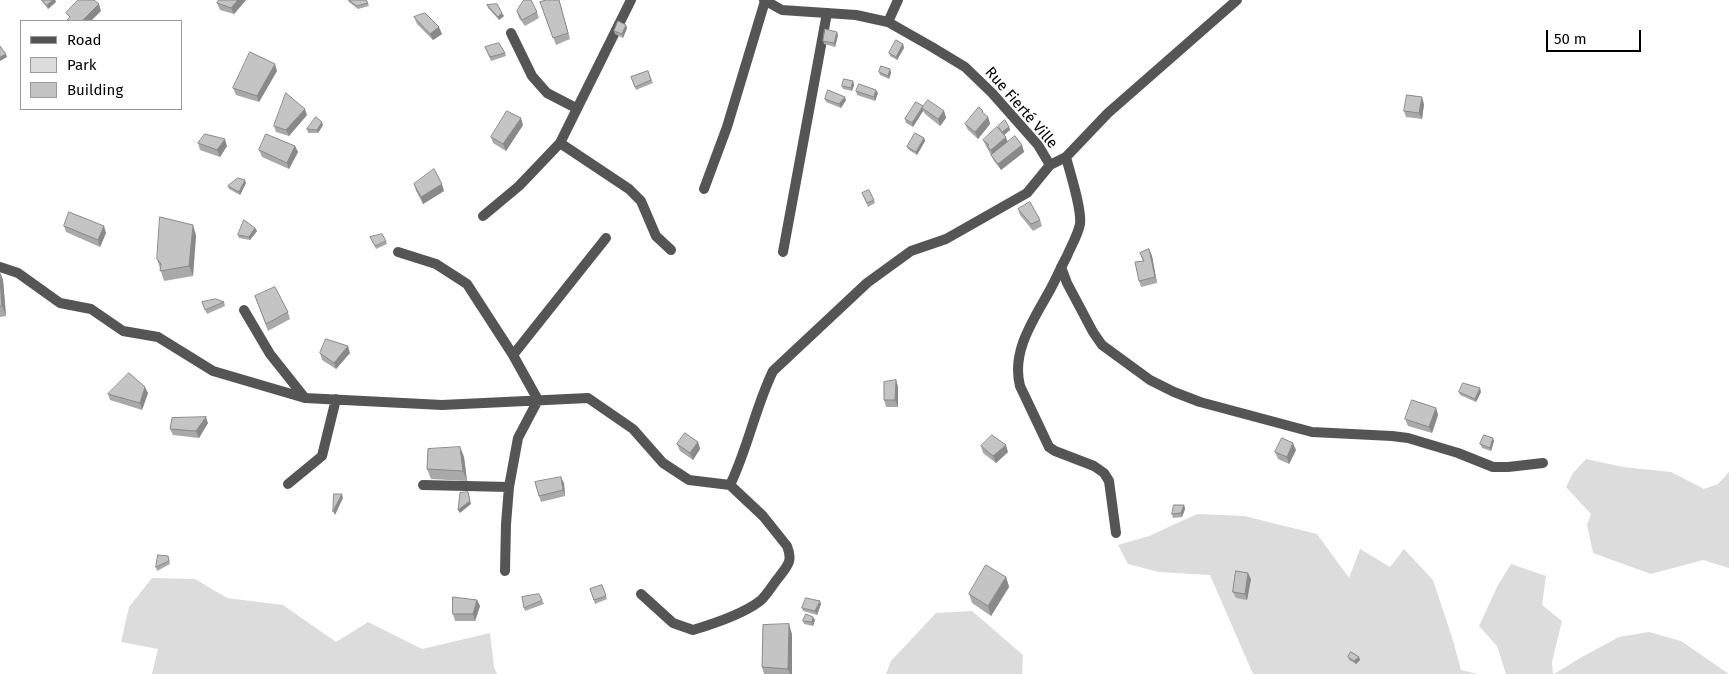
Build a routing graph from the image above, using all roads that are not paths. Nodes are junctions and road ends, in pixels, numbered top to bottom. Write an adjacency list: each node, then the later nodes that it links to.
1 (631, 0): 8 (street)
2 (898, 0): 6 (street)
3 (1237, 0): 10 (street)
4 (764, 1): 5 (street, Rue Fierté Ville); 12 (street)
5 (827, 13): 6 (street, Rue Fierté Ville); 17 (street)
6 (888, 22): 11 (street, Rue Fierté Ville)
7 (511, 33): 8 (street)
8 (576, 108): 9 (street)
9 (560, 143): 13 (street); 15 (street)
10 (1066, 157): 11 (street); 19 (street)
11 (1050, 165): 28 (street, Rue Fierté Ville)
12 (704, 189)
13 (483, 216)
14 (606, 238): 21 (street)
15 (670, 250)
16 (398, 252): 21 (street)
17 (783, 252)
18 (0, 267): 22 (street)
19 (1061, 267): 25 (street); 30 (street)
20 (244, 310): 22 (street)
21 (513, 354): 24 (street)
22 (304, 398): 23 (street)
23 (336, 398): 24 (street); 26 (street)
24 (538, 400): 28 (street); 29 (street)
25 (1544, 464)
26 (288, 484)
27 (423, 485): 29 (street)
28 (730, 485): 32 (street)
29 (509, 487): 31 (street)
30 (1116, 533)
31 (505, 571)
32 (641, 594)

